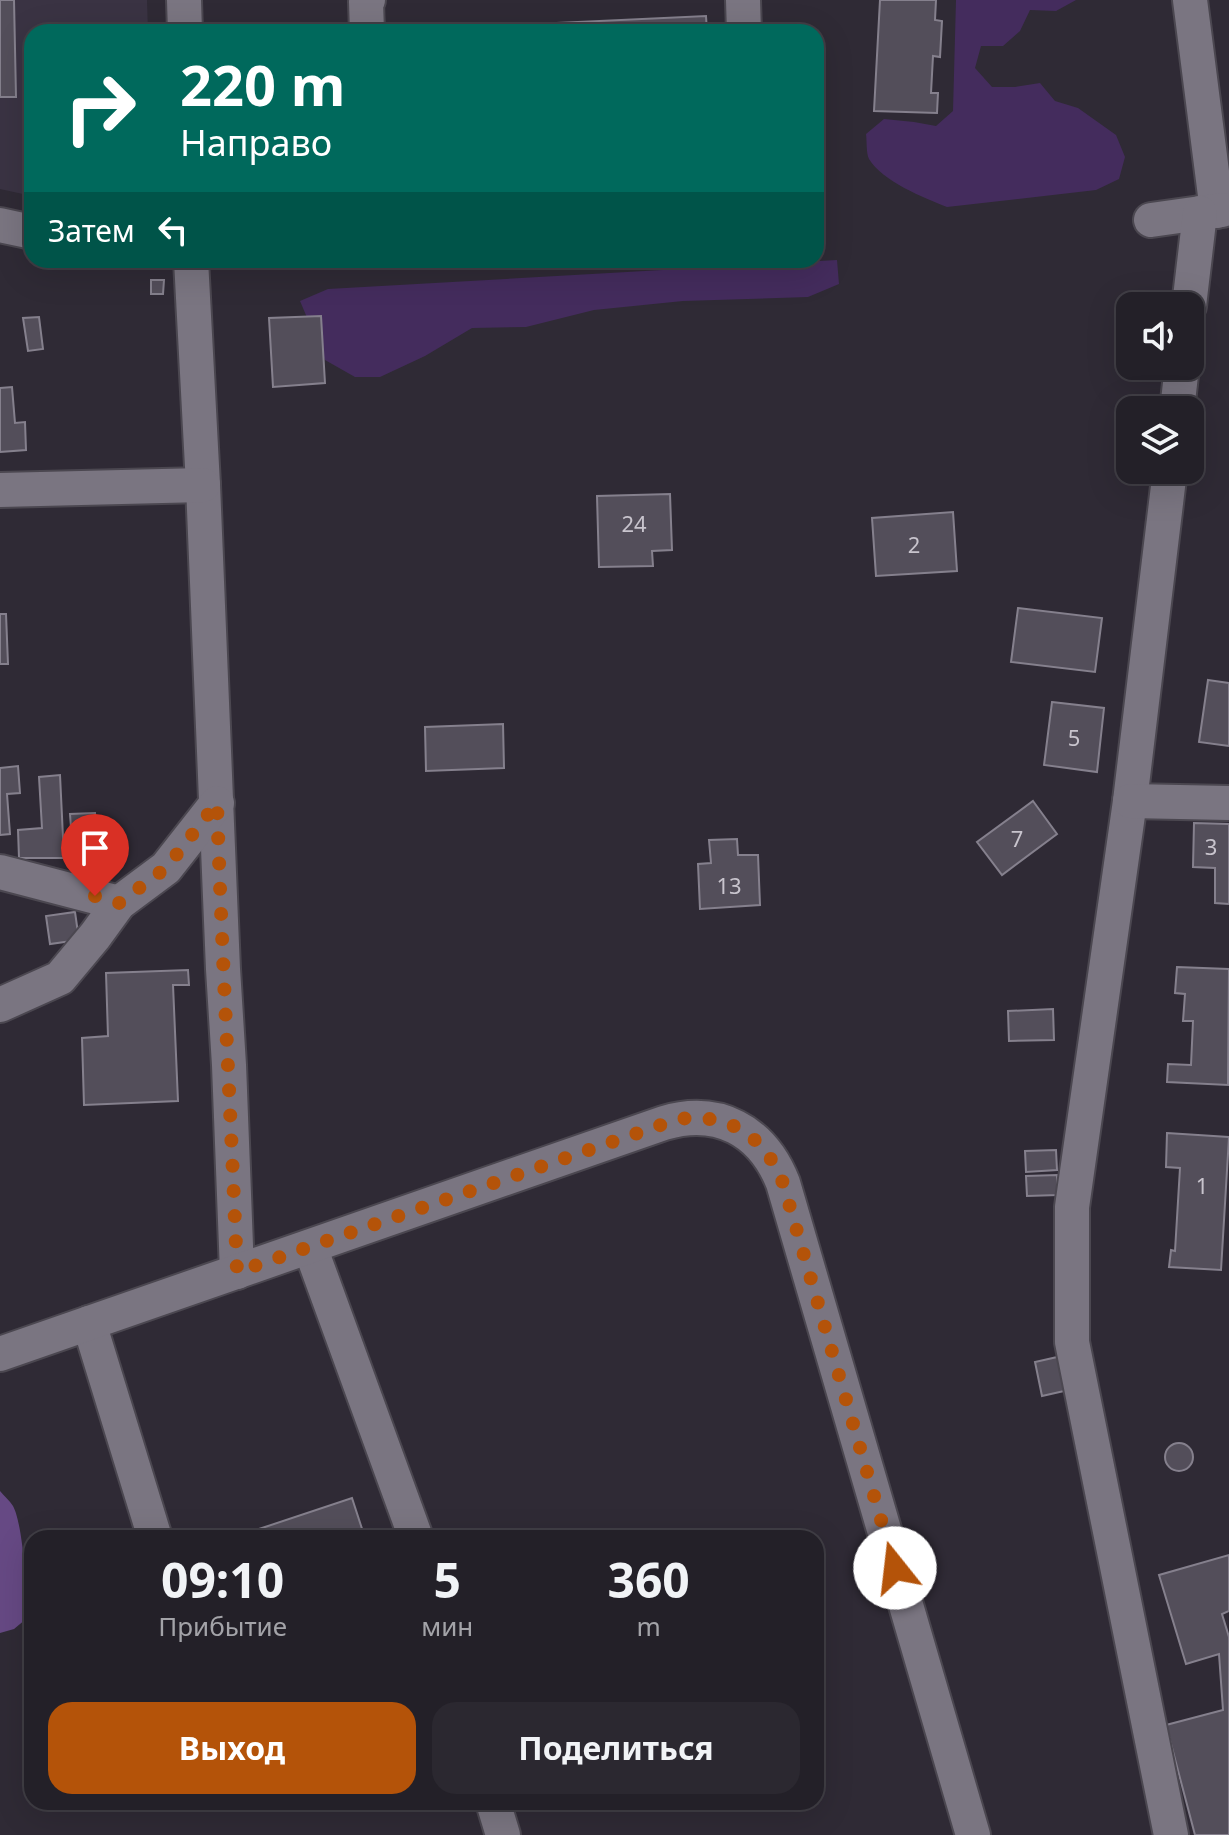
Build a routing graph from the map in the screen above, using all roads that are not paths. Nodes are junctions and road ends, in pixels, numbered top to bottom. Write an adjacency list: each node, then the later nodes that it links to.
1 (184, 0): 5 (street)
2 (368, 0): 6 (street)
3 (743, 0): 7 (street)
4 (1190, 0): 8 (street)
5 (185, 24)
6 (367, 24)
7 (744, 24)
8 (1215, 211): 9 (street); 13 (street)
9 (1151, 220)
10 (0, 225): 11 (street)
11 (24, 230)
12 (191, 268): 15 (street)
13 (1193, 292)
14 (1168, 484): 17 (street)
15 (203, 485): 16 (street); 18 (street)
16 (0, 490)
17 (1130, 801): 19 (street); 32 (street)
18 (217, 803): 21 (street); 24 (street)
19 (1229, 803)
20 (0, 872): 21 (street)
21 (119, 903): 22 (street)
22 (0, 1005)
23 (310, 1247): 24 (street); 28 (street); 31 (street)
24 (237, 1272): 25 (street)
25 (89, 1323): 26 (street); 27 (street)
26 (0, 1354)
27 (153, 1530)
28 (413, 1530)
29 (495, 1810): 30 (street)
30 (503, 1835)
31 (973, 1835)
32 (1171, 1835)

